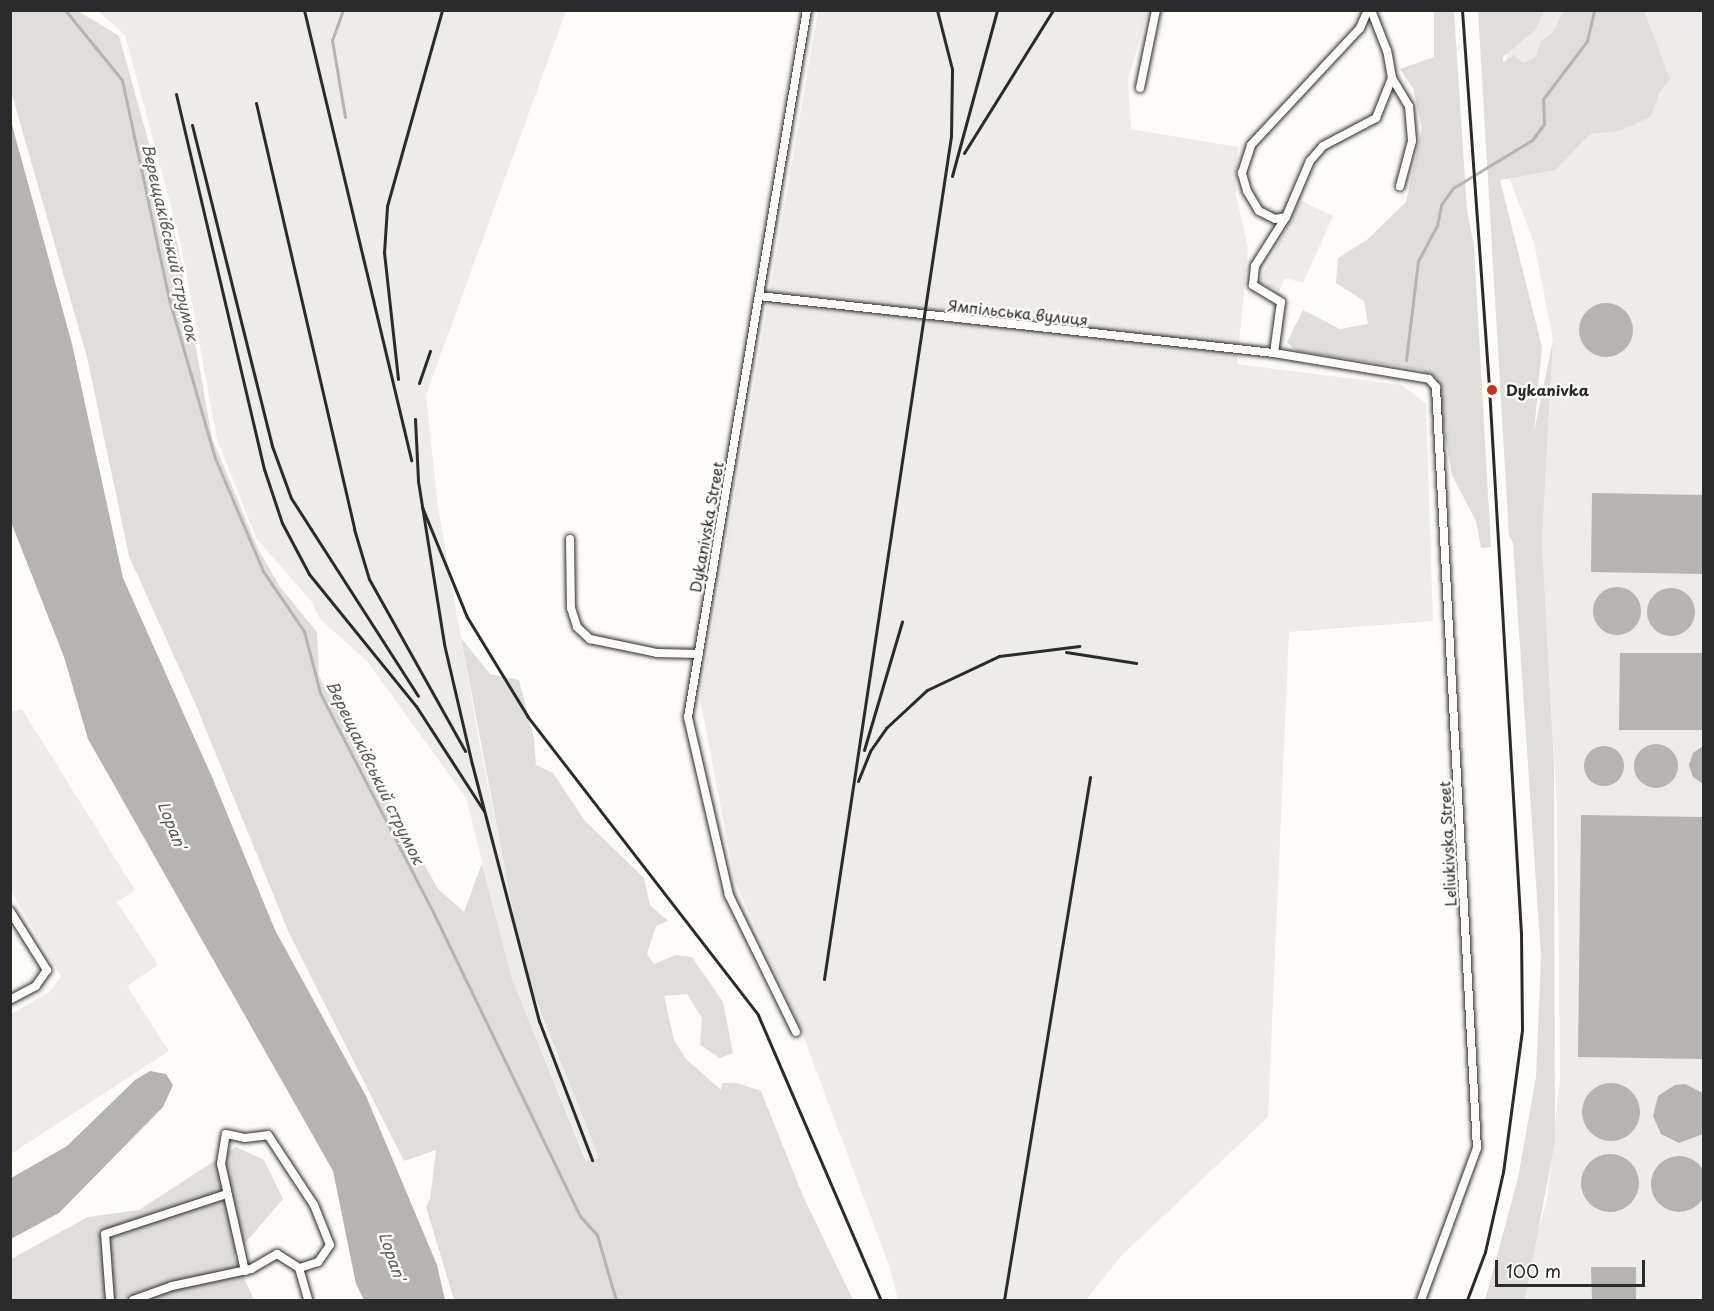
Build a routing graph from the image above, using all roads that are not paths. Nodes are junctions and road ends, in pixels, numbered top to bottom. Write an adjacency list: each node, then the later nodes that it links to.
1 (807, 10): 8 (street, Dykanivska Street)
2 (1156, 10): 5 (street)
3 (1369, 10): 4 (street); 7 (street)
4 (1392, 78): 6 (street); 7 (street)
5 (1140, 88)
6 (1400, 186)
7 (1286, 217): 9 (street)
8 (759, 296): 9 (street, Ямпільська вулиця); 12 (street, Dykanivska Street)
9 (1274, 353): 10 (street, Ямпільська вулиця)
10 (1429, 379): 22 (street, Leliukivska Street)
11 (570, 539): 12 (street)
12 (699, 654): 15 (street, Dykanivska Street)
13 (10, 911): 14 (street)
14 (10, 1000)
15 (796, 1032)
16 (227, 1194): 17 (street); 18 (street); 19 (street)
17 (299, 1268): 18 (street); 21 (street)
18 (245, 1270): 20 (street)
19 (110, 1300)
20 (133, 1300)
21 (308, 1300)
22 (1422, 1300)

